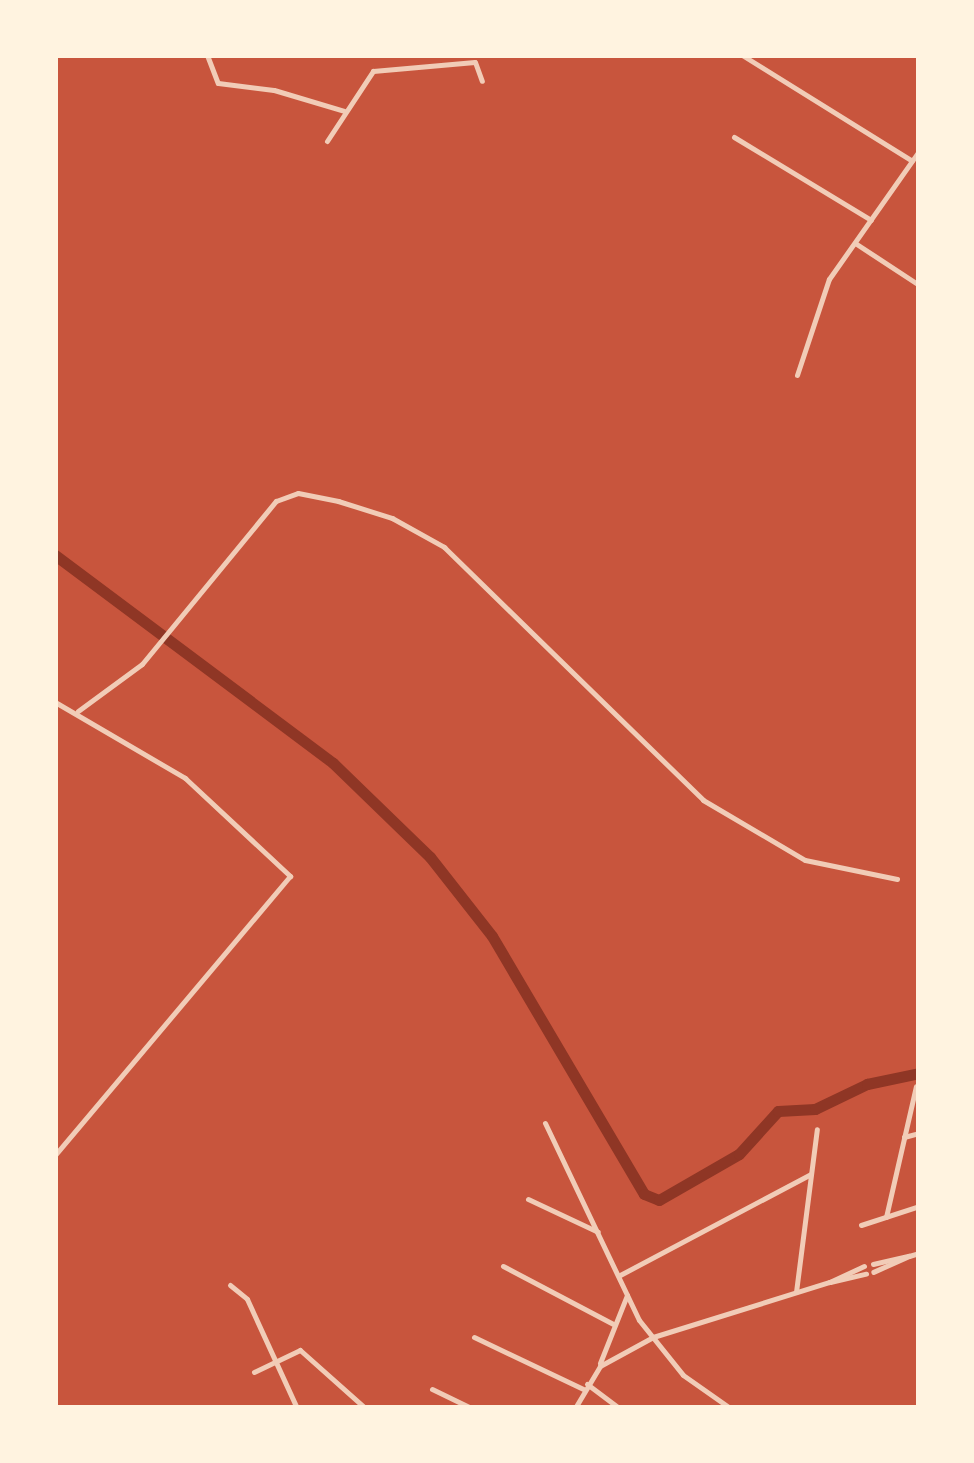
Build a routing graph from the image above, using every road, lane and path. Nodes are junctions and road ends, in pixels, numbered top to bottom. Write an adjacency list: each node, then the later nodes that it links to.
1 (207, 55): 4 (street)
2 (742, 55): 8 (street)
3 (482, 81): 4 (street)
4 (346, 111): 6 (street)
5 (734, 137): 9 (street)
6 (327, 141)
7 (919, 151): 8 (street)
8 (912, 161): 9 (street)
9 (870, 220): 10 (street)
10 (855, 243): 11 (street); 12 (street)
11 (919, 285)
12 (797, 375)
13 (55, 702): 14 (street)
14 (78, 712): 15 (street); 21 (street)
15 (896, 879)
16 (916, 1086): 20 (street)
17 (545, 1124): 27 (street)
18 (818, 1129): 22 (street)
19 (919, 1133): 20 (street)
20 (904, 1137): 25 (street)
21 (55, 1155)
22 (812, 1174): 32 (street); 34 (street)
23 (528, 1199): 27 (street)
24 (919, 1206): 25 (street)
25 (886, 1217): 26 (street)
26 (860, 1225)
27 (599, 1232): 32 (street)
28 (919, 1253): 30 (street)
29 (503, 1266): 36 (street)
30 (873, 1268)
31 (864, 1270): 34 (street)
32 (620, 1275): 35 (street)
33 (230, 1285): 39 (street)
34 (796, 1292): 37 (street)
35 (627, 1295): 36 (street); 37 (street)
36 (612, 1324): 40 (street)
37 (652, 1336): 40 (street); 49 (street)
38 (474, 1337): 42 (street)
39 (273, 1362): 41 (street); 44 (street); 45 (street)
40 (600, 1366): 42 (street)
41 (254, 1372)
42 (585, 1387): 47 (street); 48 (street)
43 (432, 1389): 46 (street)
44 (297, 1408)
45 (365, 1408)
46 (471, 1408)
47 (576, 1408)
48 (619, 1408)
49 (730, 1408)

